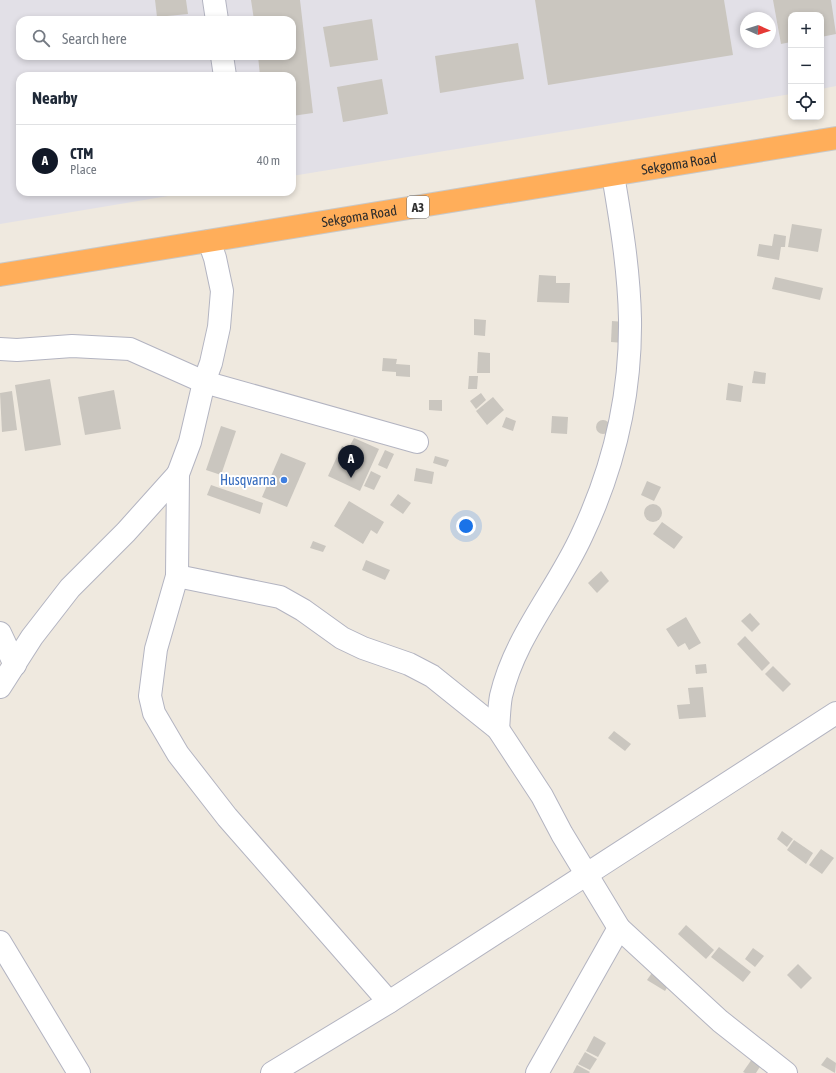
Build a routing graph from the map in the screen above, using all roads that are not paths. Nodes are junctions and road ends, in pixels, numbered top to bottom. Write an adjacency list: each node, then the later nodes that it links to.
1 (214, 0): 2 (street)
2 (216, 16)
3 (223, 60): 4 (street)
4 (224, 72)
5 (836, 138): 6 (highway, Sekgoma Road / A3)
6 (613, 175): 7 (highway, Sekgoma Road / A3); 18 (street)
7 (209, 241): 8 (highway, Sekgoma Road / A3); 10 (street)
8 (0, 275)
9 (0, 349): 10 (street)
10 (204, 382): 11 (street); 12 (street)
11 (417, 442)
12 (178, 474): 13 (street); 15 (street)
13 (177, 576): 18 (street); 22 (street)
14 (0, 633): 15 (street)
15 (15, 665): 16 (street)
16 (0, 687)
17 (836, 713): 19 (street)
18 (498, 729): 19 (street)
19 (587, 873): 20 (street); 22 (street)
20 (619, 928): 25 (street); 26 (street)
21 (0, 942): 23 (street)
22 (389, 1002): 24 (street)
23 (79, 1073)
24 (272, 1073)
25 (537, 1073)
26 (786, 1073)

